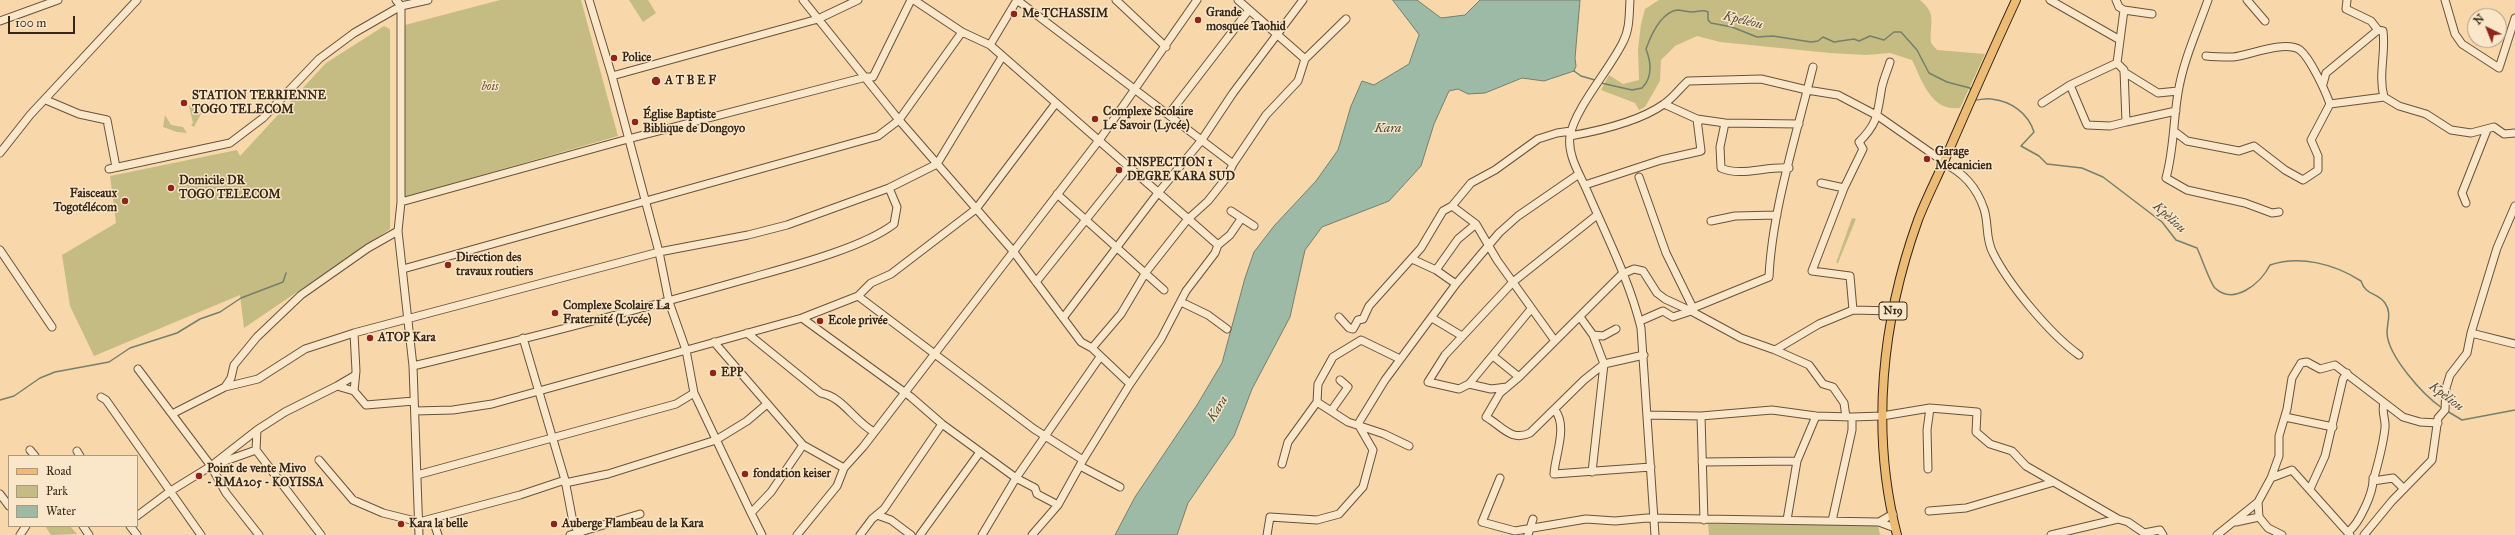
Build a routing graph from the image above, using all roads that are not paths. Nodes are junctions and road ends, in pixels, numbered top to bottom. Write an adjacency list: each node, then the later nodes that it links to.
1 (58, 0): 28 (street)
2 (428, 0): 21 (street)
3 (589, 0): 44 (street)
4 (803, 0): 26 (street)
5 (858, 0): 26 (street)
6 (912, 0): 32 (street); 45 (street)
7 (1017, 0): 35 (street); 48 (street)
8 (1197, 0): 36 (street)
9 (1238, 0): 22 (street)
10 (1303, 0): 33 (street)
11 (1630, 0): 68 (street)
12 (2016, 0): 73 (main road, N19)
13 (2050, 0): 34 (street)
14 (2116, 0): 23 (street)
15 (2208, 0): 50 (street)
16 (2247, 0): 29 (street)
17 (2347, 0): 31 (street)
18 (2445, 0): 30 (street)
19 (133, 1): 52 (street)
20 (1118, 1): 36 (street)
21 (398, 3): 76 (street); 89 (street)
22 (1249, 10): 33 (street); 58 (street)
23 (2124, 10): 24 (street); 34 (street)
24 (2152, 14)
25 (2515, 18): 30 (street)
26 (818, 19): 44 (street); 45 (street)
27 (1346, 19): 39 (street)
28 (0, 21)
29 (2266, 21)
30 (2513, 25)
31 (2378, 30): 46 (street); 51 (street)
32 (962, 32): 35 (street); 61 (street)
33 (1277, 34): 39 (street); 71 (street)
34 (2120, 40): 41 (street)
35 (990, 45): 38 (street)
36 (1166, 46): 48 (street)
37 (2206, 56): 46 (street)
38 (1002, 57): 53 (street); 74 (street)
39 (1305, 59): 75 (street)
40 (1890, 62): 59 (street)
41 (2117, 63): 43 (street); 47 (street)
42 (1813, 67): 49 (street)
43 (2124, 72): 50 (street); 62 (street)
44 (612, 76): 69 (street)
45 (866, 77): 61 (street); 69 (street)
46 (2323, 84): 56 (street)
47 (2070, 85): 54 (street); 62 (street)
48 (1136, 90): 58 (street); 70 (street)
49 (1807, 90): 55 (street); 59 (street); 64 (street)
50 (2178, 91): 57 (street)
51 (2384, 97): 56 (street); 65 (street)
52 (46, 100): 72 (street); 76 (street)
53 (1056, 103): 70 (street); 93 (street)
54 (2042, 103)
55 (1664, 104): 60 (street); 68 (street)
56 (2330, 104): 66 (street)
57 (2176, 111): 62 (street); 66 (street)
58 (1168, 114): 71 (street)
59 (1878, 116): 73 (street); 85 (street)
60 (1697, 119): 63 (street); 83 (street)
61 (899, 120): 74 (street); 88 (street)
62 (2126, 122)
63 (1725, 123): 64 (street); 78 (street)
64 (1799, 124): 78 (street)
65 (2487, 130): 67 (street); 90 (street)
66 (2174, 131): 95 (street)
67 (2515, 133)
68 (1571, 134): 80 (street); 91 (street)
69 (628, 139): 88 (street); 89 (street)
70 (1100, 139): 77 (street); 87 (street)
71 (1200, 141): 75 (street); 86 (street)
72 (0, 154)
73 (1943, 162): 126 (main road, N19); 150 (street)
74 (937, 164): 84 (street); 93 (street)
75 (1232, 164): 100 (street)
76 (116, 167): 79 (street)
77 (1128, 167): 86 (street); 99 (street)
78 (1789, 168): 97 (street)
79 (109, 169)
80 (1579, 174): 83 (street); 106 (street)
81 (1639, 177): 124 (street)
82 (1820, 183): 85 (street)
83 (1585, 185): 96 (street)
84 (889, 188): 110 (street); 121 (street)
85 (1844, 188): 125 (street)
86 (1158, 193): 100 (street); 107 (street)
87 (1057, 194): 99 (street); 109 (street)
88 (645, 200): 110 (street); 112 (street)
89 (401, 202): 104 (street)
90 (2466, 203)
91 (1452, 206): 102 (street); 111 (street)
92 (2515, 206): 139 (street)
93 (976, 209): 109 (street); 120 (street)
94 (1231, 211): 98 (street)
95 (2279, 212)
96 (1597, 215): 115 (street); 117 (street)
97 (1777, 215): 101 (street); 124 (street)
98 (1241, 219): 103 (street); 105 (street)
99 (1086, 220): 107 (street); 116 (street)
100 (1188, 220): 105 (street); 114 (street)
101 (1711, 221)
102 (1476, 224): 106 (street); 113 (street)
103 (1254, 226)
104 (398, 231): 112 (street); 165 (street)
105 (1218, 245): 122 (street)
106 (1488, 246): 117 (street); 118 (street)
107 (1117, 248): 114 (street); 131 (street)
108 (0, 250): 134 (street)
109 (1013, 251): 116 (street); 149 (street)
110 (659, 252): 121 (street); 129 (street)
111 (1412, 259): 113 (street); 127 (street)
112 (403, 269): 129 (street)
113 (1436, 270): 118 (street)
114 (1146, 272): 119 (street); 146 (street)
115 (1622, 274): 124 (street); 128 (street); 133 (street)
116 (1036, 282): 131 (street)
117 (1513, 282): 123 (street); 141 (street)
118 (1456, 284): 132 (street)
119 (1164, 290)
120 (858, 296): 130 (street); 149 (street)
121 (669, 302): 142 (street); 147 (street)
122 (1181, 302): 135 (street); 162 (street)
123 (1531, 309): 143 (street); 153 (street)
124 (1692, 309): 133 (street); 148 (street)
125 (1853, 310): 126 (street); 148 (street)
126 (1893, 311): 184 (main road, N19)
127 (1339, 317)
128 (1580, 317): 140 (street); 143 (street)
129 (409, 318): 137 (street); 156 (street)
130 (802, 318): 138 (street); 169 (street)
131 (1063, 318): 146 (street)
132 (1432, 318): 141 (street); 154 (street)
133 (1640, 321): 151 (street)
134 (52, 327)
135 (1227, 329)
136 (1616, 329): 140 (street)
137 (354, 333): 159 (street); 165 (street)
138 (747, 333): 144 (street); 192 (street)
139 (2471, 333): 145 (street); 187 (street)
140 (1592, 335): 155 (street)
141 (1462, 336): 163 (street)
142 (523, 338): 156 (street); 168 (street)
143 (1555, 340): 160 (street)
144 (714, 342): 147 (street); 174 (street)
145 (2515, 344)
146 (1092, 348): 152 (street)
147 (686, 350): 168 (street); 170 (street)
148 (1775, 350): 185 (street)
149 (933, 354): 169 (street); 193 (street)
150 (2078, 354)
151 (1644, 355): 155 (street); 181 (street)
152 (1100, 356): 162 (street); 193 (street)
153 (1493, 356): 160 (street); 163 (street)
154 (1400, 360): 173 (street); 189 (street)
155 (1604, 364): 177 (street); 212 (street)
156 (413, 366): 172 (street)
157 (138, 369): 180 (street)
158 (2347, 373): 175 (street); 186 (street); 190 (street)
159 (354, 376): 164 (street); 167 (street)
160 (1519, 377): 166 (street)
161 (1340, 380): 179 (street)
162 (1130, 384): 205 (street)
163 (1469, 384): 166 (street)
164 (337, 386): 167 (street); 191 (street)
165 (225, 387): 180 (street)
166 (1508, 387): 177 (street)
167 (354, 391): 172 (street)
168 (539, 391): 178 (street); 194 (street)
169 (904, 392): 188 (street); 192 (street)
170 (694, 393): 194 (street); 195 (street)
171 (101, 396): 223 (street)
172 (414, 401): 178 (street)
173 (1317, 402): 179 (street); 206 (street)
174 (767, 404): 195 (street); 196 (street)
175 (2384, 404): 187 (street); 218 (street)
176 (1930, 408): 184 (street); 210 (street); 219 (street)
177 (1555, 410): 212 (street)
178 (416, 411): 213 (street)
179 (1331, 411): 189 (street)
180 (172, 414): 207 (street)
181 (1648, 415): 182 (street); 208 (street)
182 (1701, 416): 183 (street); 204 (street)
183 (1816, 416): 185 (street); 203 (street)
184 (1882, 416): 185 (street); 232 (main road, N19)
185 (1849, 417): 241 (street)
186 (2285, 417): 190 (street); 216 (street)
187 (2438, 423): 222 (street)
188 (942, 424): 200 (street); 231 (street)
189 (1358, 424): 197 (street); 266 (street)
190 (2333, 427): 221 (street)
191 (257, 430): 199 (street); 207 (street)
192 (874, 432): 209 (street)
193 (1045, 436): 205 (street); 214 (street)
194 (552, 438): 213 (street); 217 (street)
195 (716, 440): 217 (street); 229 (street)
196 (803, 445): 209 (street); 229 (street)
197 (1409, 446)
198 (30, 450): 201 (street)
199 (256, 450): 207 (street); 255 (street)
200 (980, 452): 214 (street); 263 (street)
201 (34, 455)
202 (319, 460): 242 (street)
203 (1797, 461): 204 (street); 240 (street)
204 (1702, 462): 239 (street)
205 (1081, 463): 220 (street); 227 (street)
206 (1282, 464)
207 (211, 466): 223 (street); 254 (street)
208 (1651, 467): 212 (street); 236 (street)
209 (844, 468): 260 (street)
210 (1928, 469)
211 (2373, 469): 218 (street)
212 (1592, 472)
213 (417, 475): 242 (street)
214 (1016, 478): 227 (street); 264 (street)
215 (1500, 478): 247 (street)
216 (2271, 478): 221 (street); 225 (street)
217 (565, 481): 238 (street); 250 (street)
218 (2373, 481): 222 (street); 249 (street)
219 (2054, 482): 228 (street); 237 (street)
220 (1120, 487)
221 (2310, 489): 249 (street)
222 (2404, 489): 273 (street)
223 (169, 492): 233 (street); 253 (street)
224 (0, 494): 226 (street)
225 (2258, 502): 234 (street); 244 (street)
226 (8, 505)
227 (1058, 505): 265 (street)
228 (1929, 511)
229 (751, 513): 259 (street)
230 (640, 514): 250 (street)
231 (877, 514): 261 (street); 262 (street)
232 (1893, 514): 243 (street); 248 (main road, N19)
233 (138, 515)
234 (2259, 517): 244 (street); 272 (street)
235 (1533, 519): 247 (street)
236 (1654, 519): 239 (street); 247 (street); 268 (street)
237 (2118, 519): 269 (street); 270 (street)
238 (427, 520): 242 (street); 257 (street)
239 (1704, 520): 240 (street)
240 (1787, 520): 241 (street)
241 (1832, 521): 243 (street)
242 (419, 522): 256 (street)
243 (1878, 522): 248 (street)
244 (2236, 522): 271 (street)
245 (83, 527): 251 (street)
246 (131, 527): 252 (street)
247 (1532, 527): 267 (street)
248 (1896, 532)
249 (2349, 533)
250 (580, 534): 258 (street)
251 (89, 535)
252 (137, 535)
253 (201, 535)
254 (259, 535)
255 (320, 535)
256 (420, 535)
257 (438, 535)
258 (570, 535)
259 (762, 535)
260 (797, 535)
261 (860, 535)
262 (911, 535)
263 (920, 535)
264 (982, 535)
265 (1032, 535)
266 (1267, 535)
267 (1528, 535)
268 (1655, 535)
269 (2051, 535)
270 (2163, 535)
271 (2217, 535)
272 (2282, 535)
273 (2364, 535)

